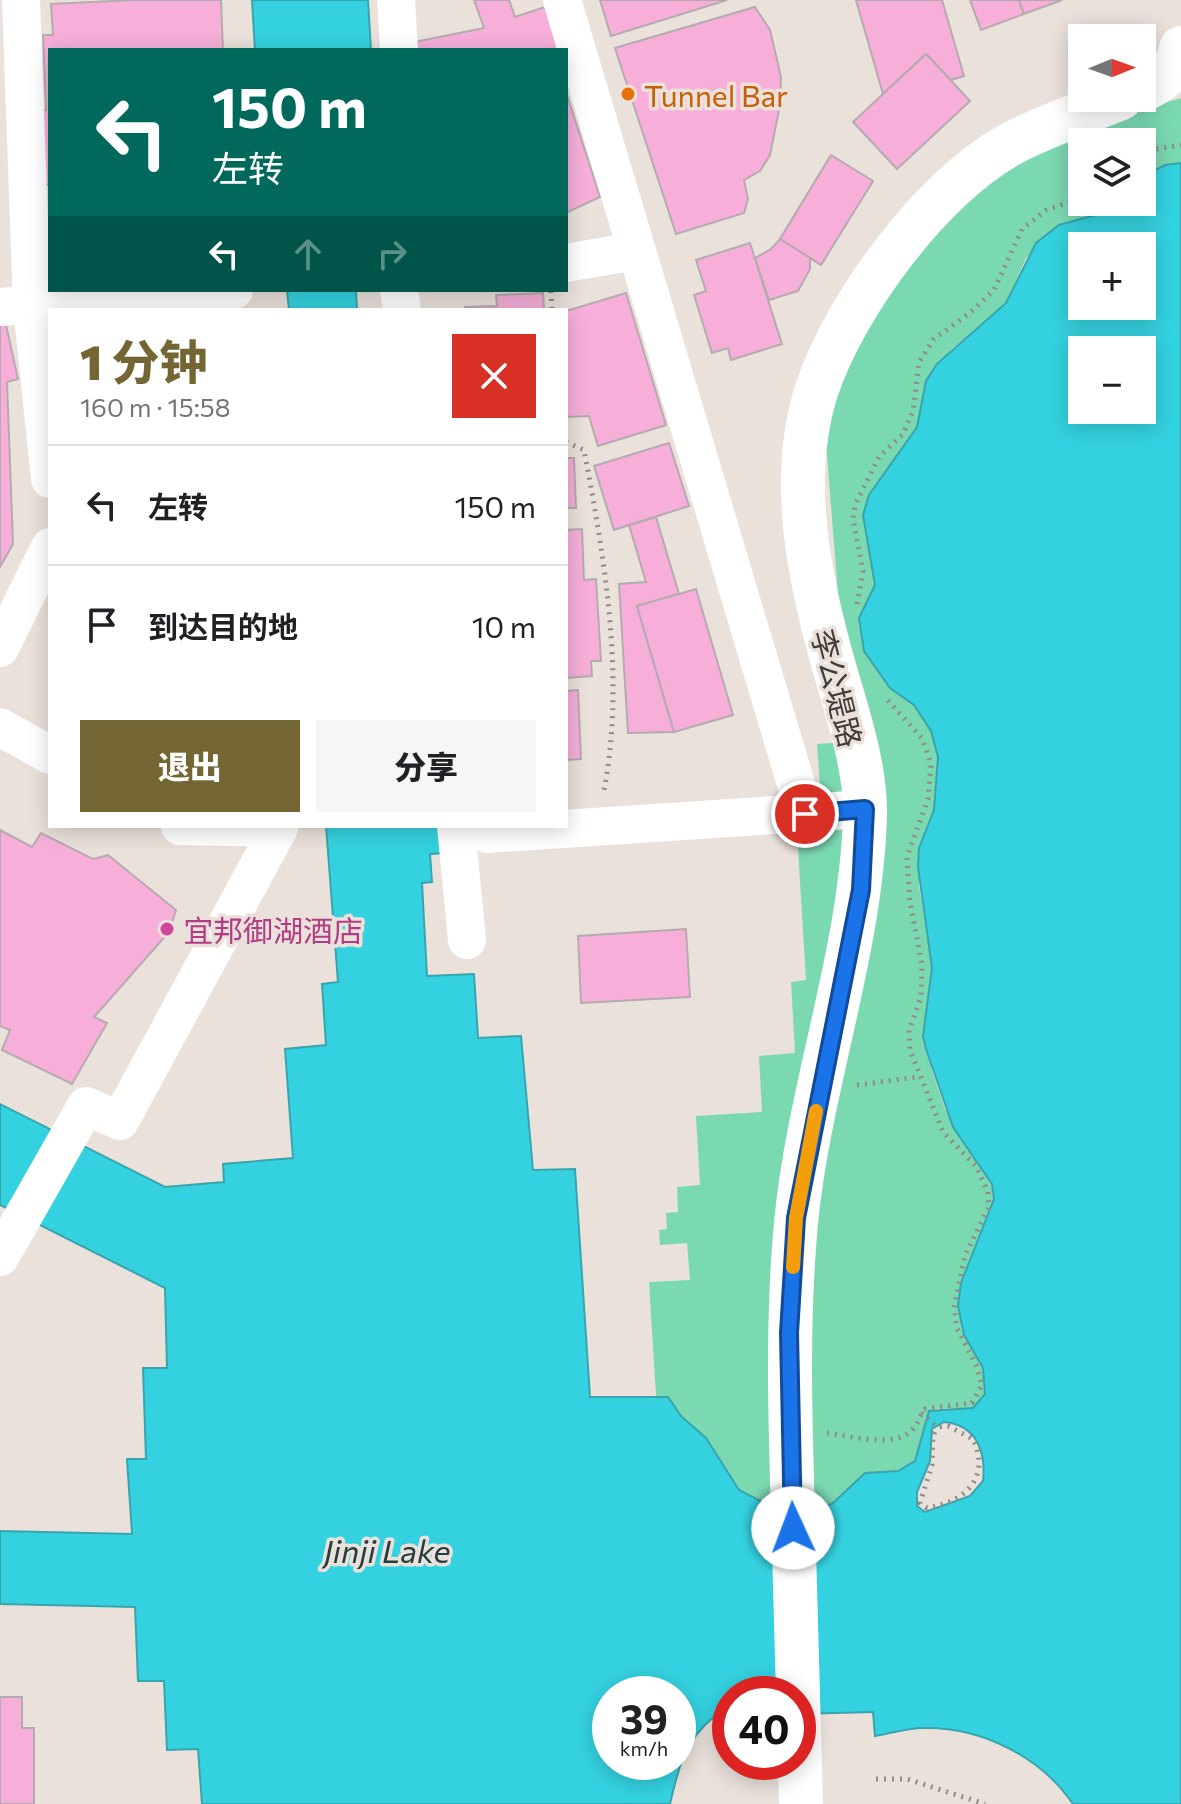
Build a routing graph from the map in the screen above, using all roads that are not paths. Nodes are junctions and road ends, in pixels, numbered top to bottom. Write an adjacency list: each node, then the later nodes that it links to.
1 (21, 0): 11 (street)
2 (396, 0): 4 (street)
3 (562, 0): 8 (street)
4 (399, 48)
5 (1181, 48): 6 (street)
6 (1156, 83)
7 (1088, 112): 17 (street, 李公堤路)
8 (635, 251): 9 (street); 18 (street)
9 (568, 263)
10 (208, 292): 11 (street)
11 (16, 307): 12 (street)
12 (48, 469)
13 (48, 551): 14 (street)
14 (0, 648)
15 (0, 727): 16 (street)
16 (48, 754)
17 (865, 809): 18 (street); 24 (street, 李公堤路)
18 (805, 814): 21 (street)
19 (279, 828): 23 (street)
20 (456, 828): 22 (street)
21 (476, 828)
22 (467, 940)
23 (2, 1252)
24 (801, 1804)

